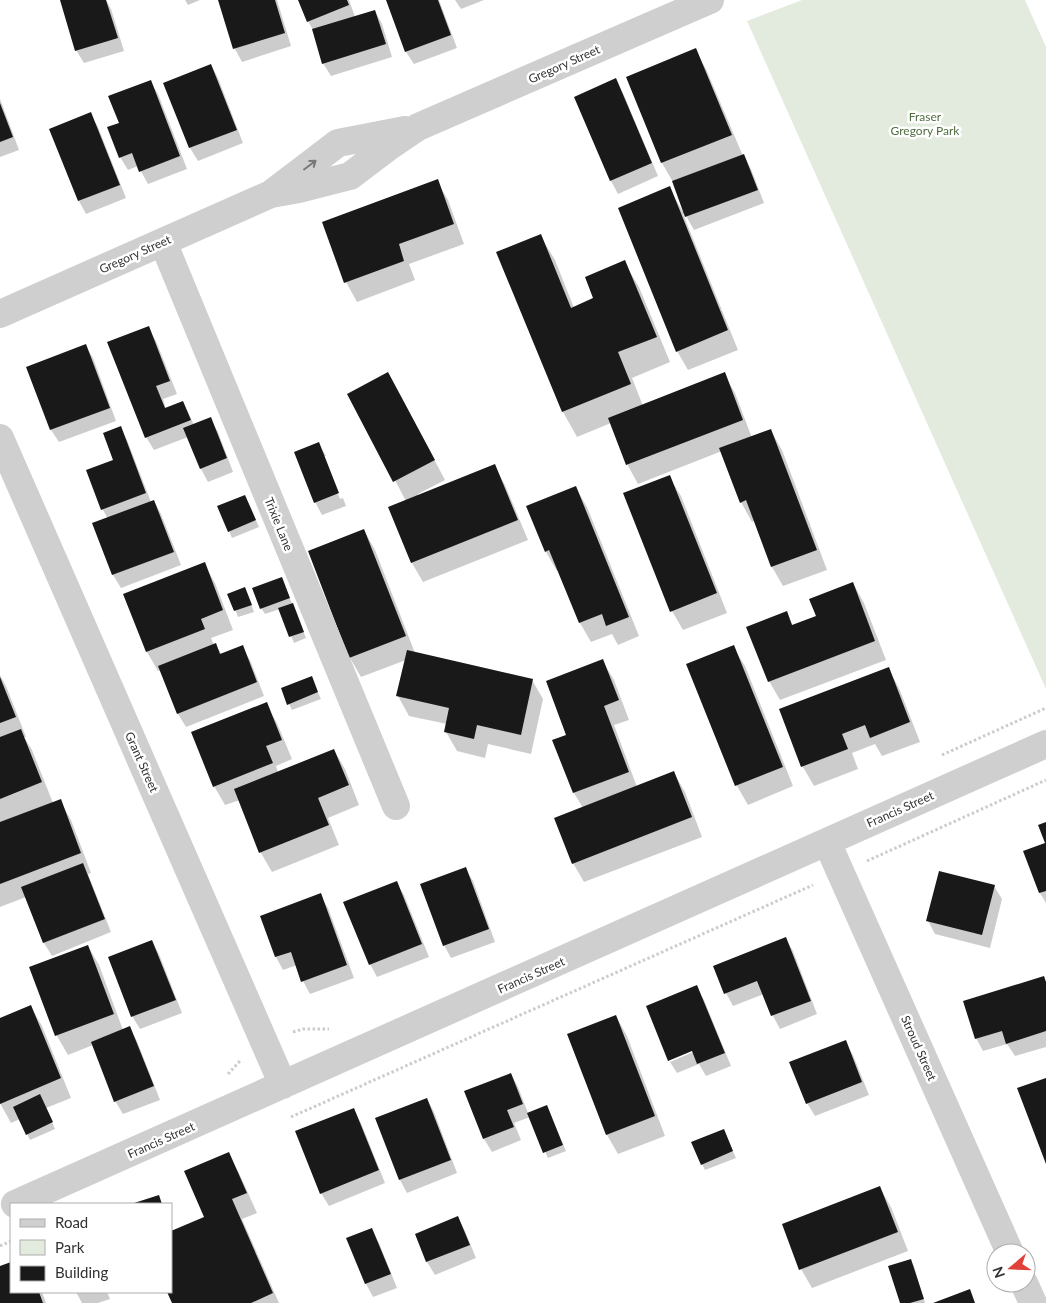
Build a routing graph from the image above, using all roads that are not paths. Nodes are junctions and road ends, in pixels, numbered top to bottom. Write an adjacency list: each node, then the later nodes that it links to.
1 (710, 0): 2 (street, Gregory Street)
2 (163, 242): 3 (street, Gregory Street); 6 (street, Trixie Lane)
3 (0, 314)
4 (0, 438): 8 (street, Grant Street)
5 (1046, 744): 7 (street, Francis Street)
6 (396, 806)
7 (827, 842): 8 (street, Francis Street); 10 (street, Stroud Street)
8 (283, 1085): 9 (street, Francis Street)
9 (17, 1203)
10 (1006, 1243)

